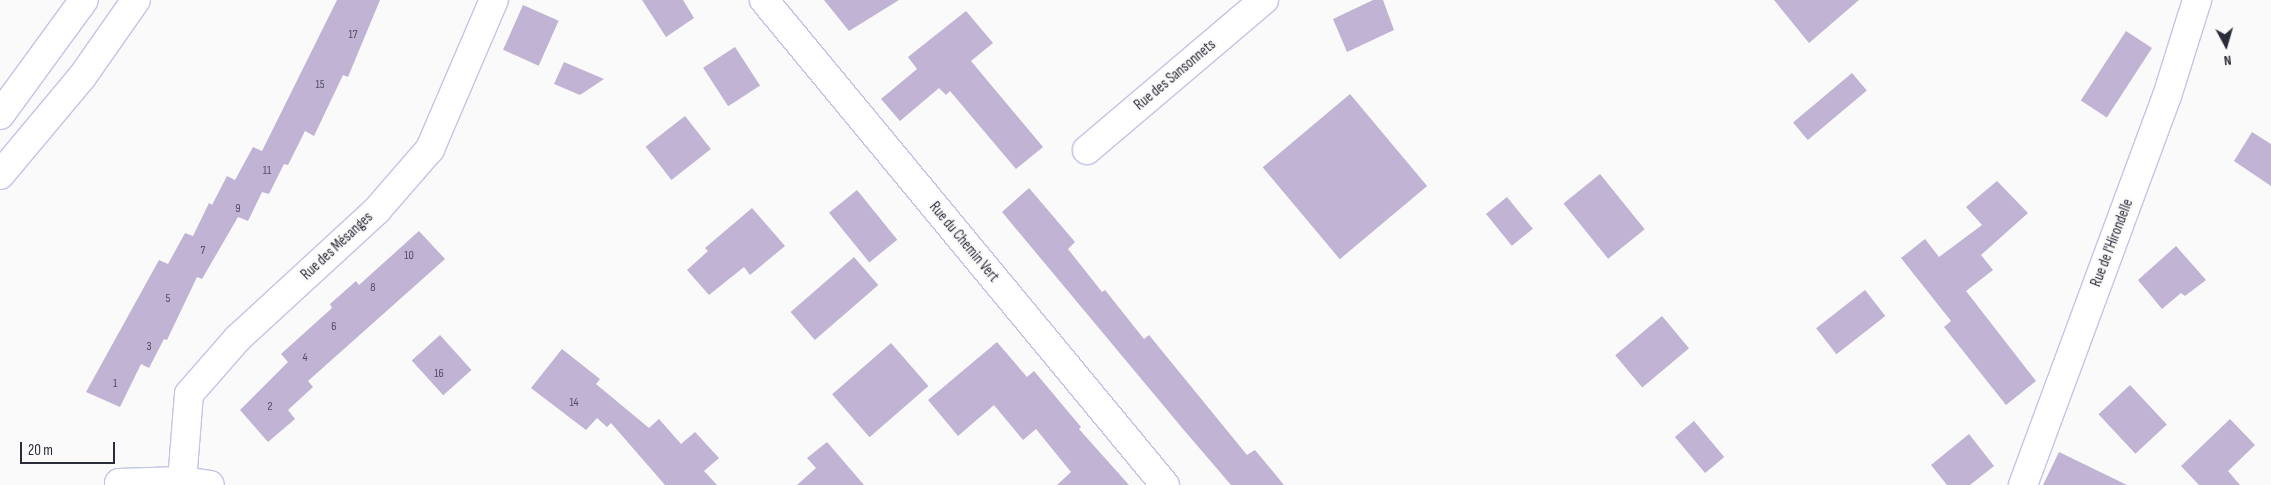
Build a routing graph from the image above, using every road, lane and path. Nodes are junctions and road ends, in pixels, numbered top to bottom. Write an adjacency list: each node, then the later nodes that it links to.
1 (84, 0): 7 (main road)
2 (136, 0): 9 (main road)
3 (494, 0): 10 (main road, Rue des Mésanges)
4 (764, 0): 13 (main road, Rue du Chemin Vert)
5 (1264, 0): 8 (main road, Rue des Sansonnets)
6 (2197, 0): 14 (main road, Rue de l'Hirondelle)
7 (0, 115)
8 (1087, 150)
9 (0, 175)
10 (182, 481): 11 (main road); 12 (main road)
11 (119, 483)
12 (210, 485)
13 (1164, 485)
14 (2023, 485)

